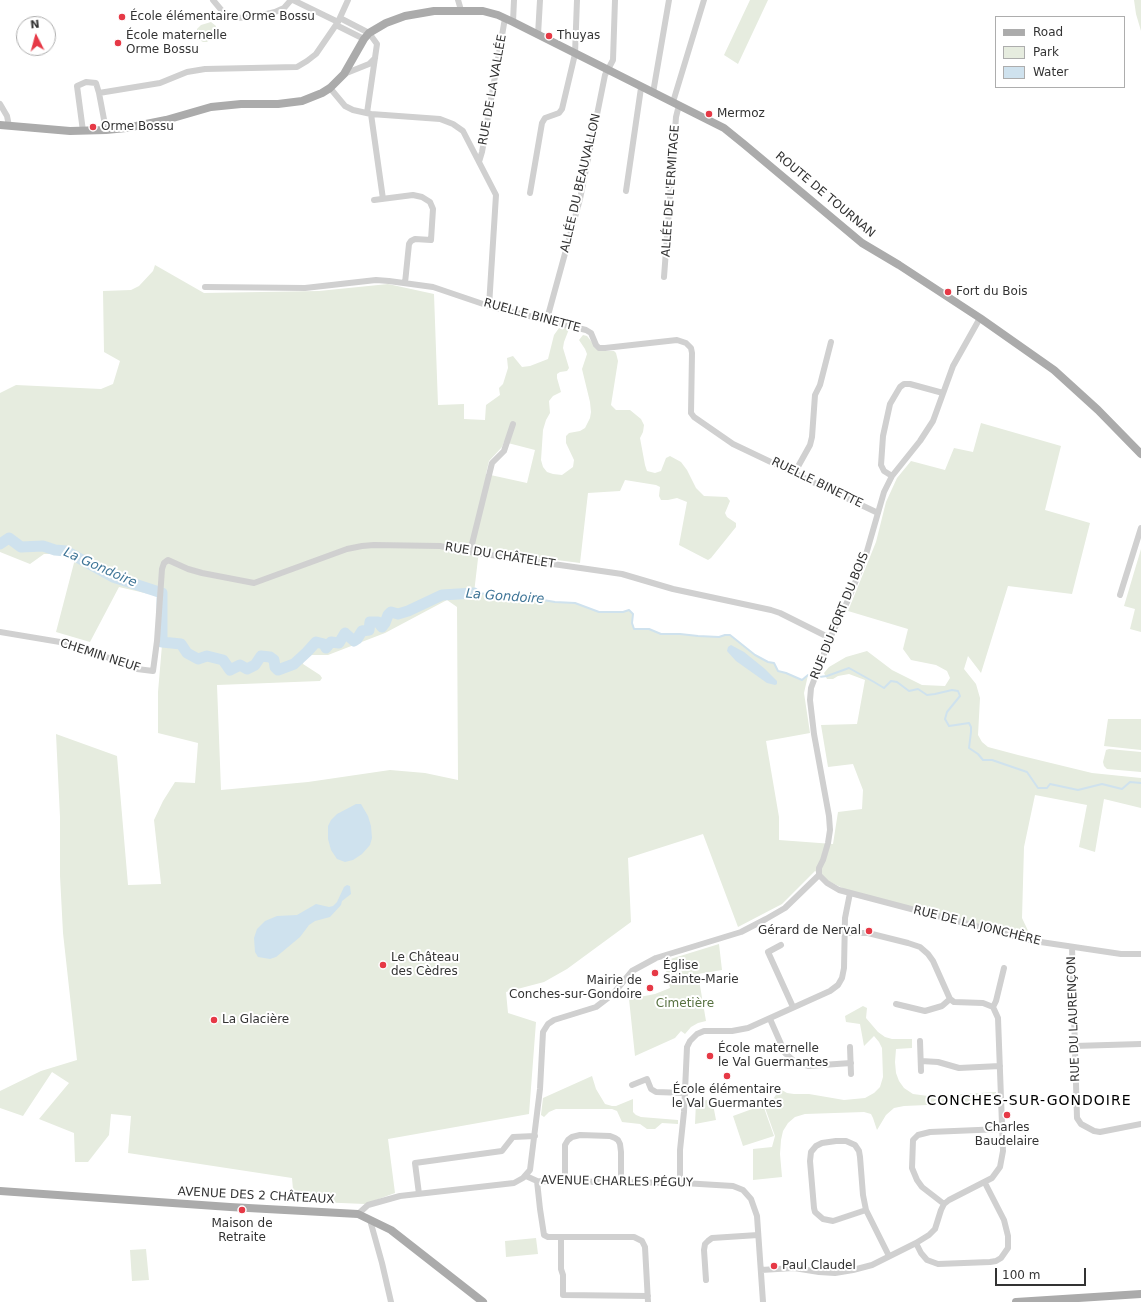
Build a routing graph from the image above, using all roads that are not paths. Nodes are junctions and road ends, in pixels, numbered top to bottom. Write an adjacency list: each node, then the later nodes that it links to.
1 (213, 0): 2 (street)
2 (292, 0): 13 (street)
3 (348, 0): 13 (street)
4 (458, 0): 11 (street)
5 (514, 0): 14 (street)
6 (540, 0): 15 (street)
7 (577, 0): 17 (street)
8 (615, 0): 19 (street, ALLÉE DU BEAUVALLON)
9 (668, 0): 24 (street)
10 (704, 0): 26 (street, ALLÉE DE L'ERMITAGE)
11 (461, 10): 12 (main road, ROUTE DE TOURNAN); 16 (main road, ROUTE DE TOURNAN)
12 (505, 18): 14 (main road, ROUTE DE TOURNAN); 32 (street, RUE DE LA VALLÉE)
13 (338, 22): 16 (street); 23 (street)
14 (513, 22): 15 (main road, ROUTE DE TOURNAN)
15 (538, 35): 17 (main road, ROUTE DE TOURNAN)
16 (367, 36): 18 (street); 20 (main road)
17 (575, 54): 19 (main road, ROUTE DE TOURNAN); 34 (street)
18 (375, 58): 20 (street); 27 (street)
19 (608, 70): 22 (main road, ROUTE DE TOURNAN); 42 (street, ALLÉE DU BEAUVALLON)
20 (344, 74): 21 (main road)
21 (330, 88): 27 (street); 30 (main road)
22 (642, 88): 24 (main road, ROUTE DE TOURNAN); 33 (street)
23 (99, 93): 30 (street); 31 (street)
24 (653, 93): 26 (main road, ROUTE DE TOURNAN)
25 (0, 104): 29 (street)
26 (676, 104): 37 (street, ALLÉE DE L'ERMITAGE); 41 (main road, ROUTE DE TOURNAN)
27 (369, 113): 32 (street); 35 (street)
28 (0, 125): 29 (main road)
29 (9, 126): 31 (main road)
30 (103, 130): 31 (main road)
31 (83, 131)
32 (479, 162): 40 (street)
33 (626, 191)
34 (530, 193)
35 (383, 199): 36 (street); 38 (street)
36 (374, 200)
37 (664, 277)
38 (405, 283): 39 (street, RUELLE BINETTE); 40 (street, RUELLE BINETTE)
39 (205, 287)
40 (489, 306): 42 (street, RUELLE BINETTE)
41 (980, 318): 44 (street, RUE DU FORT DU BOIS); 46 (main road, ROUTE DE TOURNAN)
42 (547, 319): 47 (street, RUELLE BINETTE)
43 (831, 342): 47 (street)
44 (943, 394): 48 (street, RUE DU FORT DU BOIS); 48 (street)
45 (513, 424): 51 (street)
46 (1141, 454)
47 (795, 472): 49 (street, RUELLE BINETTE)
48 (892, 476): 49 (street, RUE DU FORT DU BOIS)
49 (878, 513): 54 (street, RUE DU FORT DU BOIS)
50 (1141, 528): 52 (street)
51 (470, 552): 54 (street, RUE DU CHÂTELET); 55 (street, RUE DU CHÂTELET)
52 (1120, 595)
53 (0, 632): 55 (street, CHEMIN NEUF)
54 (830, 638): 56 (street, RUE DU FORT DU BOIS)
55 (153, 671)
56 (819, 875): 57 (street, RUE DE LA JONCHÈRE); 81 (street)
57 (850, 893): 58 (street); 60 (street, RUE DE LA JONCHÈRE)
58 (844, 933): 63 (street); 65 (street)
59 (781, 946): 65 (street)
60 (1072, 947): 61 (street, RUE DE LA JONCHÈRE); 71 (street, RUE DU LAURENÇON)
61 (1141, 954)
62 (1004, 968): 66 (street)
63 (950, 999): 64 (street); 66 (street)
64 (896, 1004)
65 (793, 1007): 67 (street)
66 (993, 1007): 74 (street)
67 (770, 1019): 73 (street); 78 (street)
68 (920, 1041): 72 (street)
69 (1141, 1044): 71 (street)
70 (850, 1046): 73 (street)
71 (1074, 1046): 79 (street, RUE DU LAURENÇON)
72 (921, 1061): 74 (street); 75 (street)
73 (851, 1063): 76 (street)
74 (1000, 1066): 80 (street)
75 (921, 1070)
76 (851, 1074)
77 (632, 1085): 78 (street)
78 (685, 1093): 87 (street)
79 (1141, 1124)
80 (1002, 1129): 86 (street); 90 (street)
81 (535, 1136): 82 (street); 89 (street)
82 (526, 1176): 83 (street, AVENUE CHARLES PÉGUY); 89 (street, AVENUE CHARLES PÉGUY)
83 (537, 1181): 84 (street, AVENUE CHARLES PÉGUY); 95 (street)
84 (565, 1181): 85 (street, AVENUE CHARLES PÉGUY); 85 (street)
85 (621, 1182): 87 (street, AVENUE CHARLES PÉGUY)
86 (985, 1183): 90 (street); 96 (street)
87 (680, 1184): 94 (street, AVENUE CHARLES PÉGUY)
88 (0, 1191): 92 (main road, AVENUE DES 2 CHÂTEAUX)
89 (419, 1194): 92 (street, AVENUE CHARLES PÉGUY)
90 (944, 1204): 96 (street)
91 (866, 1210): 91 (street); 97 (street)
92 (358, 1214): 93 (main road, AVENUE DES 2 CHÂTEAUX)
93 (370, 1220): 102 (street); 103 (main road, AVENUE DES 2 CHÂTEAUX)
94 (758, 1235): 98 (street, AVENUE CHARLES PÉGUY); 99 (street)
95 (561, 1237): 101 (street); 101 (street)
96 (916, 1243): 97 (street)
97 (889, 1256): 98 (street)
98 (761, 1270): 104 (street, AVENUE CHARLES PÉGUY)
99 (706, 1280)
100 (1141, 1294): 105 (main road)
101 (648, 1299)
102 (391, 1302)
103 (483, 1302)
104 (762, 1302)
105 (1016, 1302)

